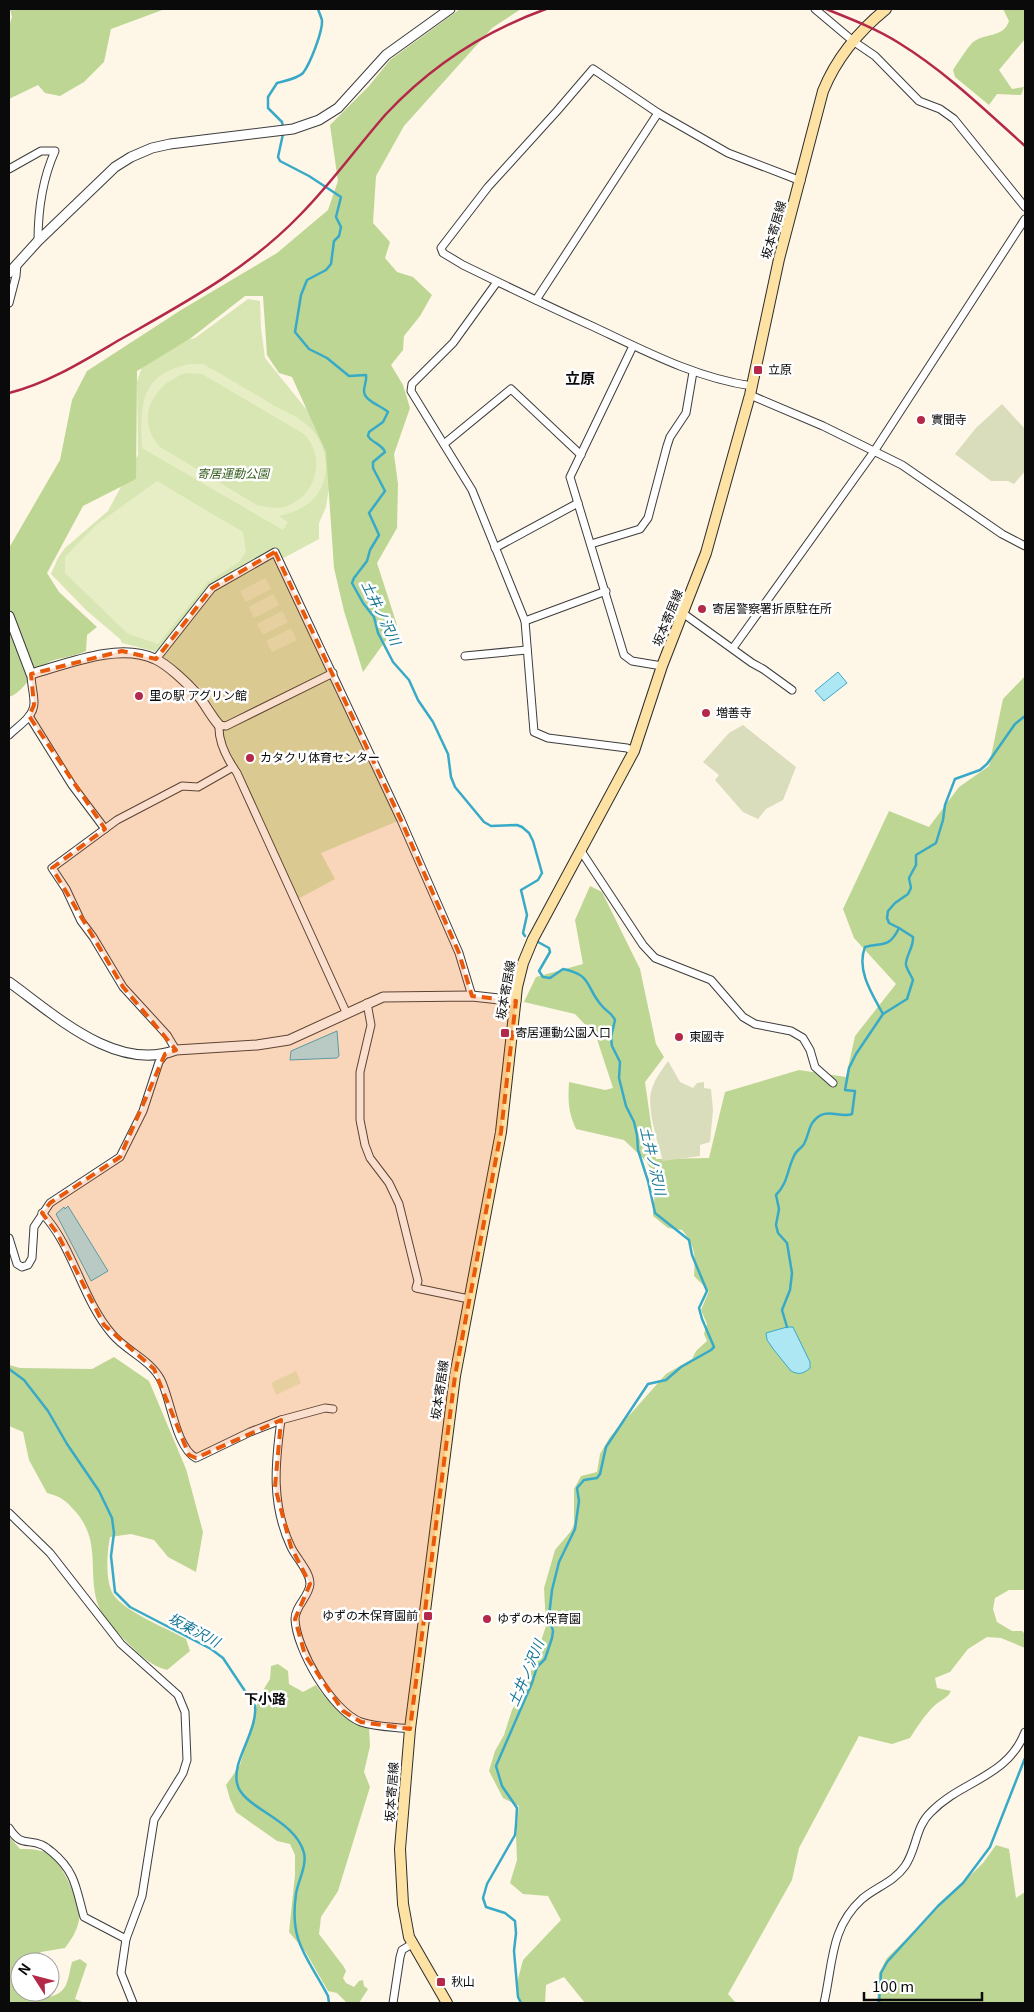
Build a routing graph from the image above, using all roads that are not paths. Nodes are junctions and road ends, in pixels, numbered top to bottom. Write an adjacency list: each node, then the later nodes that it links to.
1 (450, 9): 10 (street)
2 (815, 9): 4 (street)
3 (886, 9): 4 (main road, 坂本寄居線)
4 (853, 41): 7 (main road, 坂本寄居線); 8 (street)
5 (658, 113): 7 (street); 13 (street); 14 (street)
6 (9, 169): 10 (street)
7 (801, 181): 18 (main road, 坂本寄居線)
8 (1025, 207)
9 (1025, 219): 20 (street)
10 (38, 241): 11 (street)
11 (17, 264): 12 (street); 15 (street)
12 (9, 273)
13 (497, 282): 14 (street); 19 (street)
14 (536, 300): 16 (street)
15 (9, 303)
16 (633, 346): 17 (street); 21 (street)
17 (693, 372): 18 (street); 23 (street)
18 (751, 391): 20 (street); 27 (main road, 坂本寄居線)
19 (444, 444): 21 (street); 25 (street)
20 (875, 450): 24 (street); 30 (street)
21 (581, 455): 22 (street)
22 (578, 503): 23 (street); 25 (street)
23 (590, 544): 26 (street)
24 (1025, 546)
25 (496, 548): 29 (street)
26 (606, 591): 29 (street); 34 (street)
27 (684, 614): 30 (street); 34 (main road, 坂本寄居線)
28 (9, 616): 36 (street)
29 (525, 621): 31 (street)
30 (733, 648): 37 (street)
31 (528, 650): 32 (street); 41 (street)
32 (465, 656)
33 (156, 659): 35 (street); 36 (street); 39 (street)
34 (662, 666): 41 (main road, 坂本寄居線)
35 (333, 673): 39 (street); 46 (street)
36 (31, 674): 38 (street)
37 (792, 690)
38 (29, 716): 40 (street); 43 (street)
39 (219, 724): 42 (street)
40 (9, 735)
41 (634, 751): 44 (main road, 坂本寄居線)
42 (233, 767): 43 (street); 49 (street)
43 (105, 829): 50 (street)
44 (581, 850): 47 (main road, 坂本寄居線); 52 (street)
45 (9, 982): 51 (street)
46 (472, 996): 47 (street); 48 (street)
47 (516, 1001): 55 (main road, 坂本寄居線)
48 (367, 1003): 49 (street); 55 (street)
49 (346, 1012): 50 (street)
50 (176, 1050): 51 (street)
51 (165, 1054): 53 (street)
52 (833, 1083)
53 (42, 1212): 54 (street); 57 (street)
54 (9, 1238)
55 (469, 1299): 59 (main road, 坂本寄居線)
56 (333, 1409): 57 (street)
57 (281, 1420): 59 (street)
58 (9, 1513): 62 (street)
59 (410, 1729): 63 (main road, 坂本寄居線)
60 (1025, 1732): 67 (street)
61 (9, 1828): 62 (street)
62 (126, 1939): 64 (street)
63 (412, 1944): 65 (street); 66 (main road, 坂本寄居線)
64 (133, 2003)
65 (393, 2003)
66 (447, 2003)
67 (824, 2003)

